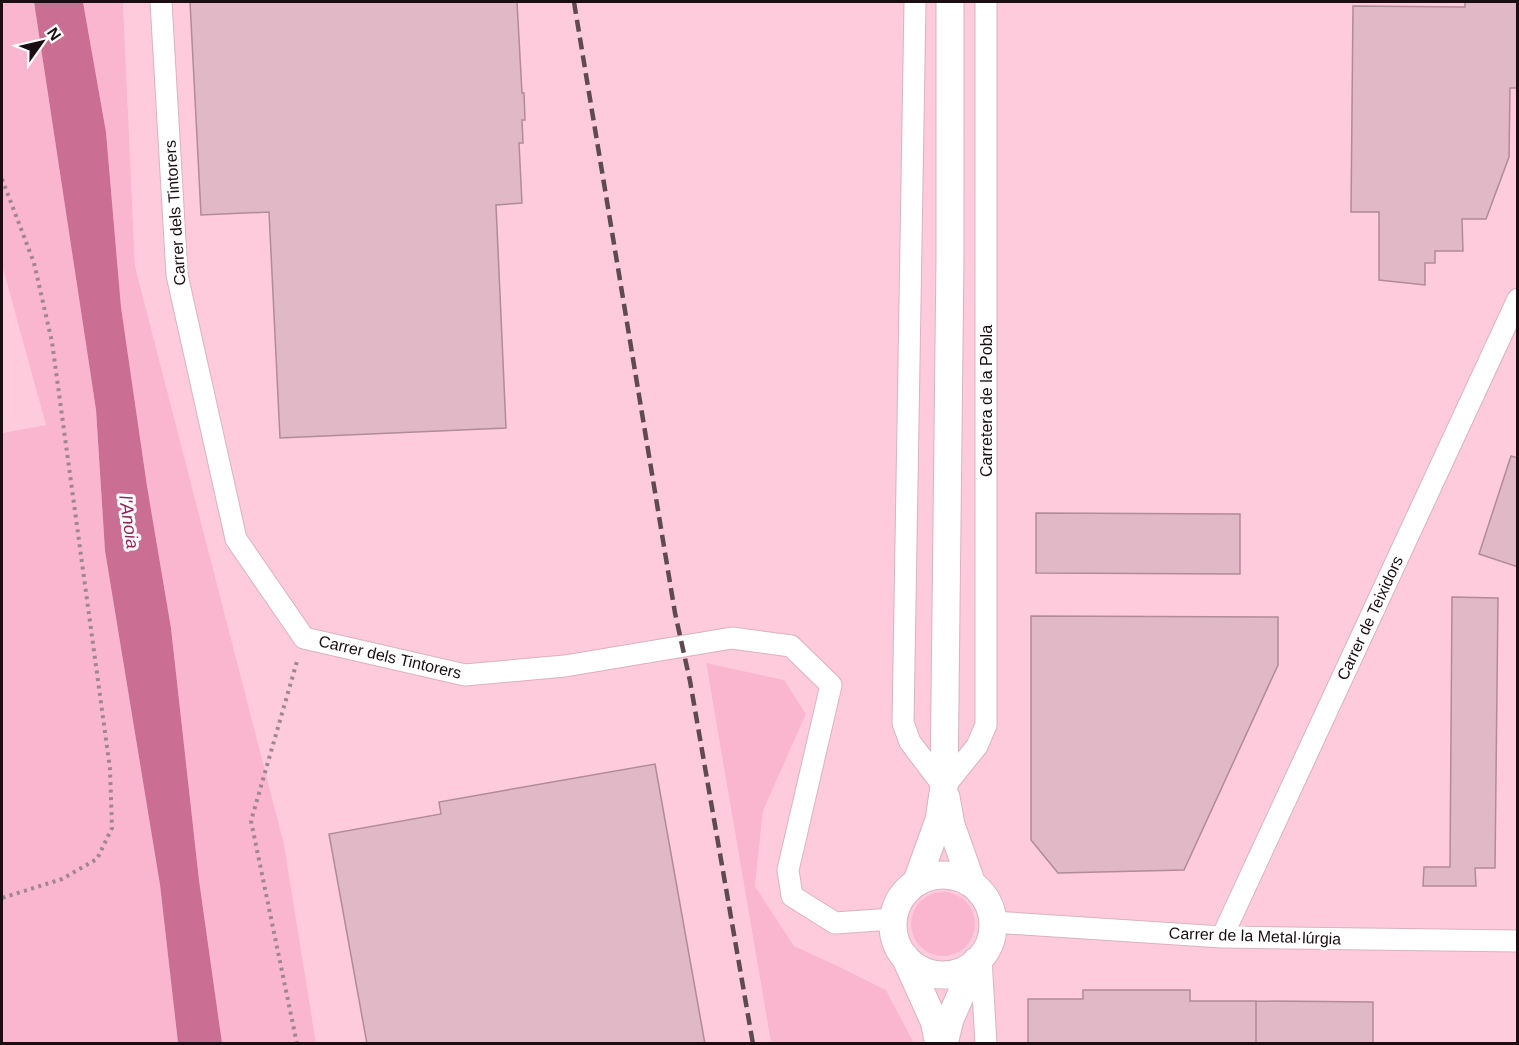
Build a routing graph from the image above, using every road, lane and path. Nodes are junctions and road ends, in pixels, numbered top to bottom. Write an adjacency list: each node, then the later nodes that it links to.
1 (161, 2): 7 (street, Carrer dels Tintorers)
2 (915, 2): 8 (street)
3 (950, 2): 8 (street)
4 (986, 2): 8 (street, Carretera de la Pobla)
5 (2, 179): 11 (path)
6 (1518, 299): 14 (street, Carrer de Teixidors)
7 (304, 638): 12 (street, Carrer dels Tintorers); 18 (path)
8 (944, 787): 9 (street); 10 (street)
9 (917, 881): 10 (street); 12 (street)
10 (972, 884): 13 (street)
11 (2, 898)
12 (893, 919): 16 (street)
13 (993, 922): 14 (street, Carrer de la Metal·lúrgia); 17 (street)
14 (1222, 938): 15 (street, Carrer de la Metal·lúrgia)
15 (1518, 941)
16 (905, 957): 17 (street); 19 (street)
17 (979, 960): 20 (street); 21 (street)
18 (297, 1044)
19 (939, 1044)
20 (944, 1044)
21 (986, 1044)

